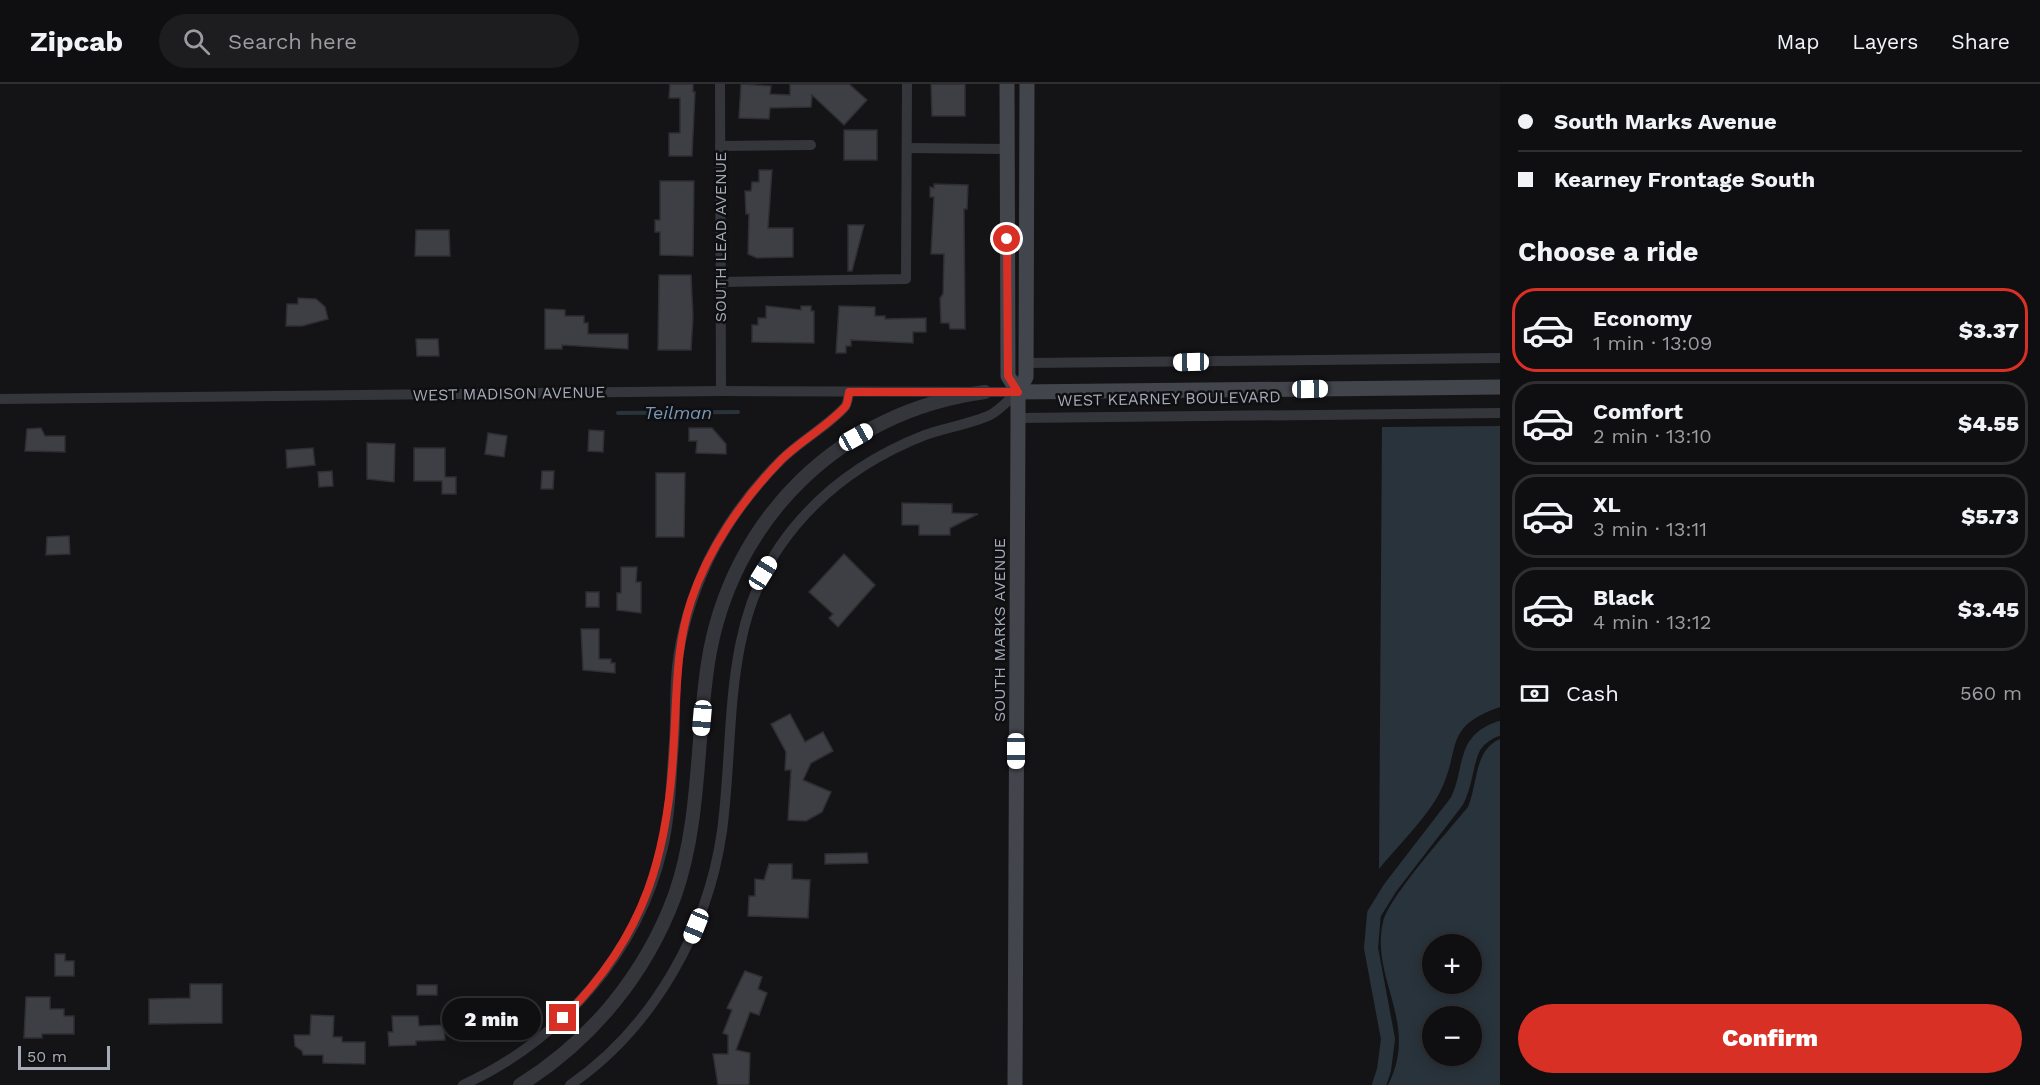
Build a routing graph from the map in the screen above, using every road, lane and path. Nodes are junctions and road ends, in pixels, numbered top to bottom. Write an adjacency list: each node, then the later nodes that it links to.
1 (720, 84): 6 (street, SOUTH LEAD AVENUE)
2 (907, 84): 7 (street)
3 (1007, 84): 8 (main road, SOUTH MARKS AVENUE)
4 (1027, 84): 11 (main road, SOUTH MARKS AVENUE)
5 (811, 145): 6 (street)
6 (720, 146): 9 (street, SOUTH LEAD AVENUE)
7 (907, 148): 8 (street); 9 (street)
8 (1006, 149): 16 (main road, SOUTH MARKS AVENUE)
9 (720, 282): 13 (street, SOUTH LEAD AVENUE)
10 (1500, 358): 11 (street)
11 (1026, 363): 16 (main road, SOUTH MARKS AVENUE)
12 (1500, 387): 16 (main road, WEST KEARNEY BOULEVARD)
13 (721, 391): 14 (street, WEST MADISON AVENUE); 17 (street, WEST MADISON AVENUE)
14 (849, 392): 15 (street, WEST MADISON AVENUE); 20 (street)
15 (985, 392): 16 (street, WEST MADISON AVENUE); 21 (street)
16 (1018, 392): 19 (main road, SOUTH MARKS AVENUE); 22 (street)
17 (0, 399)
18 (1500, 413): 19 (street, WEST KEARNEY BOULEVARD)
19 (1018, 418): 23 (main road, SOUTH MARKS AVENUE)
20 (463, 1085)
21 (520, 1085)
22 (570, 1085)
23 (1015, 1085)

